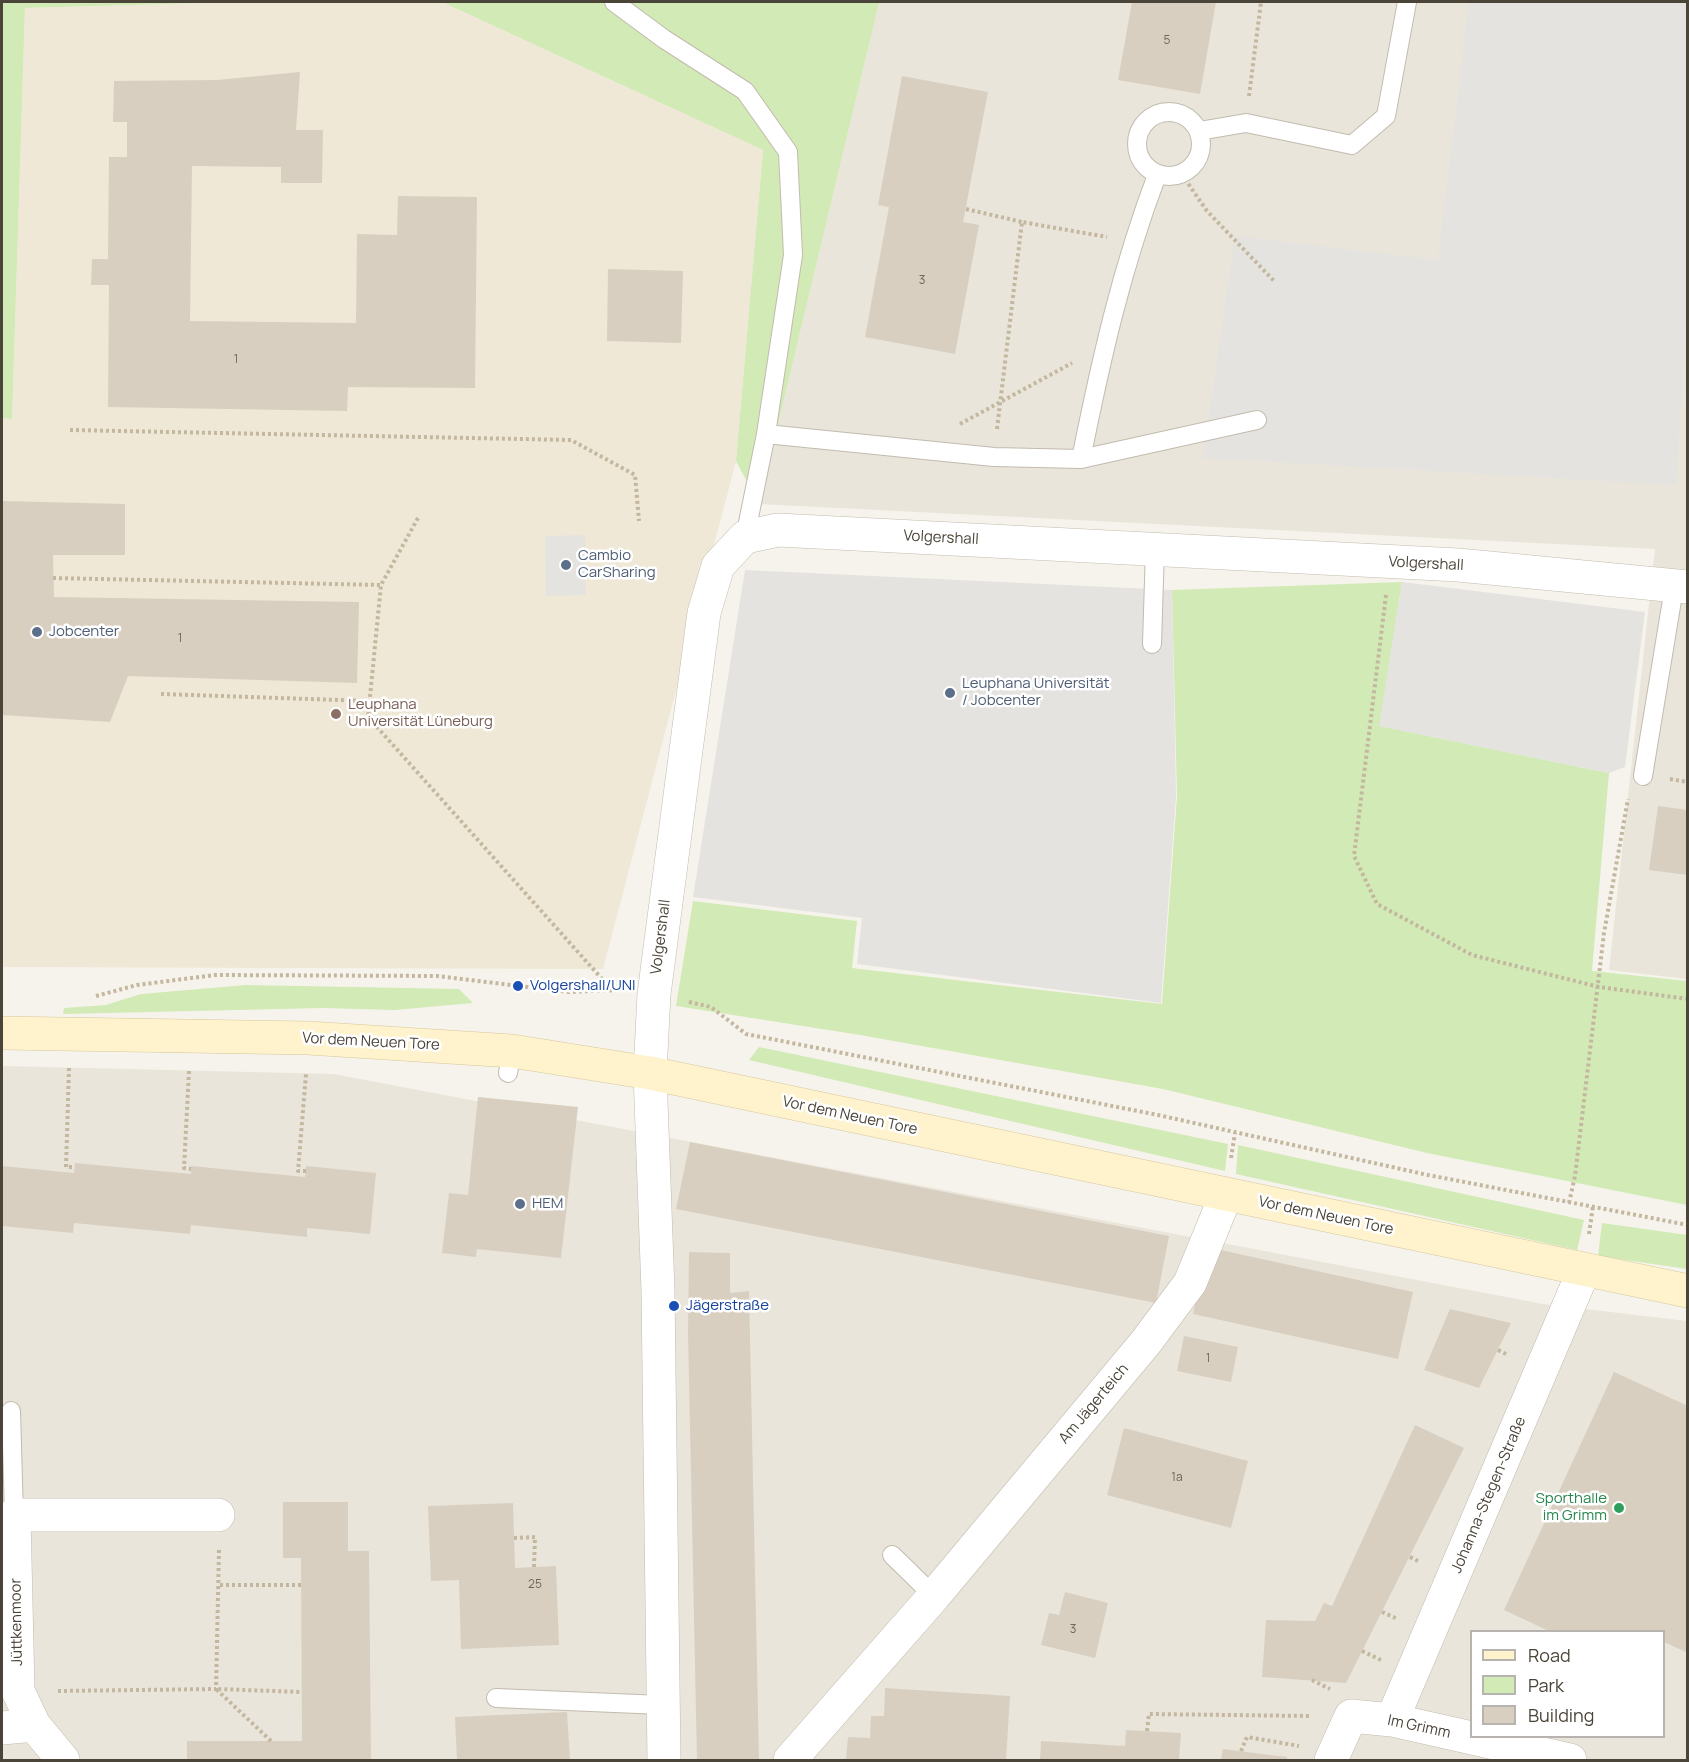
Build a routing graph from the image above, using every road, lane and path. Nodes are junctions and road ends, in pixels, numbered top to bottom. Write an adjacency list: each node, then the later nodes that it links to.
1 (614, 2): 16 (lane)
2 (1261, 2): 4 (path)
3 (1407, 2): 4 (lane)
4 (1246, 123): 5 (lane)
5 (1199, 131): 6 (lane); 7 (lane)
6 (1157, 175): 7 (lane); 10 (lane)
7 (1182, 175): 11 (path)
8 (966, 209): 9 (path)
9 (1022, 222): 10 (path); 13 (path)
10 (1132, 241): 12 (lane)
11 (1275, 282)
12 (1104, 345): 13 (path); 18 (lane)
13 (1000, 403): 17 (path)
14 (1257, 420): 18 (lane)
15 (70, 430): 20 (path)
16 (766, 434): 17 (lane); 21 (lane)
17 (914, 448): 18 (lane)
18 (1081, 459)
19 (418, 518): 25 (path)
20 (639, 521)
21 (745, 537): 22 (street, Volgershall); 33 (street, Volgershall)
22 (1155, 549): 23 (street, Volgershall); 27 (lane)
23 (1390, 562): 26 (street, Volgershall); 31 (path)
24 (53, 578): 25 (path)
25 (381, 585): 29 (path)
26 (1681, 587): 30 (lane)
27 (1152, 644)
28 (161, 694): 29 (path)
29 (369, 701): 32 (path)
30 (1643, 776): 31 (path)
31 (1599, 987): 35 (path); 45 (path)
32 (612, 989): 33 (path); 34 (path)
33 (654, 994): 40 (street, Volgershall); 45 (path)
34 (90, 998)
35 (1688, 999)
36 (2, 1033): 37 (main road, Vor dem Neuen Tore)
37 (70, 1035): 38 (main road, Vor dem Neuen Tore); 41 (path)
38 (191, 1036): 39 (main road, Vor dem Neuen Tore); 42 (path)
39 (308, 1038): 40 (main road, Vor dem Neuen Tore); 43 (path)
40 (650, 1073): 44 (main road, Vor dem Neuen Tore); 62 (street)
41 (75, 1167)
42 (191, 1169)
43 (306, 1171)
44 (1226, 1195): 47 (main road, Vor dem Neuen Tore); 57 (street, Am Jägerteich)
45 (1569, 1203): 46 (path)
46 (1688, 1225)
47 (1584, 1270): 48 (main road, Vor dem Neuen Tore); 64 (street, Johanna-Stegen-Straße)
48 (1688, 1291)
49 (11, 1411): 50 (lane, Jüttkenmoor)
50 (14, 1515): 51 (street); 59 (street, Jüttkenmoor)
51 (218, 1515): 55 (path)
52 (514, 1538): 54 (path)
53 (892, 1555): 57 (lane)
54 (534, 1567)
55 (220, 1585): 56 (path); 58 (path)
56 (301, 1585)
57 (934, 1596): 75 (street, Am Jägerteich)
58 (216, 1689): 59 (path); 60 (path); 70 (path)
59 (18, 1691): 65 (street, Jüttkenmoor)
60 (302, 1692)
61 (496, 1698): 62 (lane)
62 (662, 1705): 74 (street)
63 (1351, 1716): 64 (street, Im Grimm); 67 (path); 72 (street)
64 (1392, 1720): 68 (street, Im Grimm)
65 (34, 1725): 66 (street); 73 (street, Jüttkenmoor)
66 (2, 1728)
67 (1147, 1731)
68 (1470, 1738)
69 (1470, 1738): 76 (street, Im Grimm)
70 (271, 1741)
71 (1241, 1751): 72 (path)
72 (1332, 1757)
73 (63, 1761)
74 (664, 1761)
75 (790, 1761)
76 (1570, 1761)

